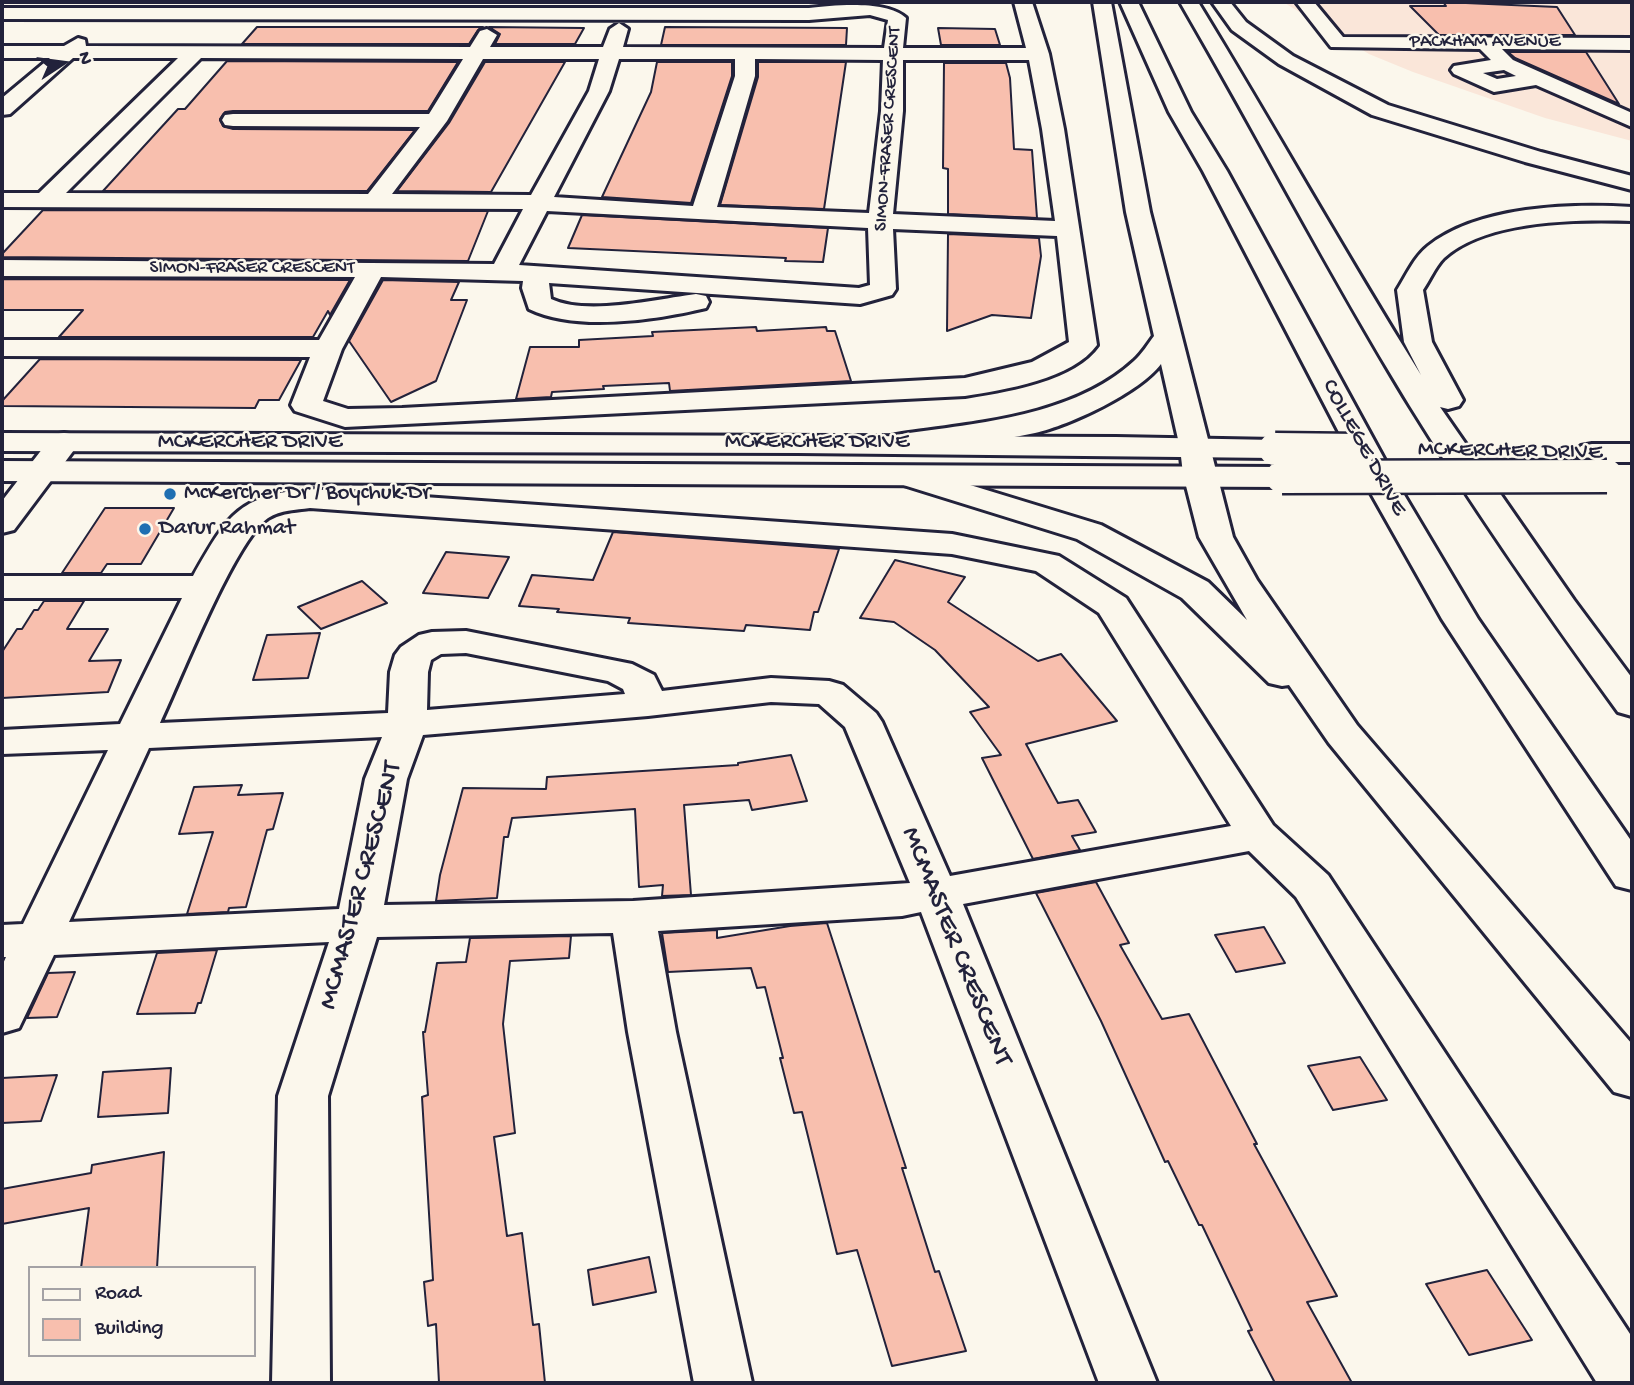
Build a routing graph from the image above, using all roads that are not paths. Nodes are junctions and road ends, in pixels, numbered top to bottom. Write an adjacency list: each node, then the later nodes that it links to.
1 (1023, 2): 20 (main road)
2 (1102, 2): 45 (main road)
3 (1129, 2): 67 (main road, COLLEGE DRIVE)
4 (1189, 2): 59 (main road)
5 (1221, 2): 31 (main road)
6 (1305, 2): 11 (main road, PACKHAM AVENUE)
7 (121, 7): 8 (main road, SIMON-FRASER CRESCENT); 9 (main road, SIMON-FRASER CRESCENT); 14 (main road)
8 (502, 8): 10 (main road, SIMON-FRASER CRESCENT); 16 (main road)
9 (2, 13)
10 (624, 14): 17 (main road); 18 (main road, SIMON-FRASER CRESCENT)
11 (1485, 43): 12 (main road, PACKHAM AVENUE); 21 (main road)
12 (1632, 44)
13 (2, 52): 14 (main road)
14 (69, 52): 15 (main road); 24 (main road)
15 (196, 52): 16 (main road); 33 (main road)
16 (477, 53): 17 (main road); 29 (main road)
17 (611, 53): 19 (main road); 35 (main road)
18 (893, 53): 19 (main road); 20 (main road); 38 (main road, SIMON-FRASER CRESCENT)
19 (745, 54): 36 (main road)
20 (1039, 54): 39 (main road)
21 (1506, 64): 22 (main road); 22 (main road)
22 (1537, 79): 25 (main road)
23 (2, 89): 24 (main road)
24 (26, 89): 27 (main road)
25 (1584, 100): 26 (main road); 30 (main road)
26 (1632, 100)
27 (2, 109)
28 (233, 120): 29 (main road)
29 (436, 121): 34 (main road)
30 (1632, 121)
31 (1632, 183)
32 (2, 200): 33 (main road)
33 (45, 200): 34 (main road)
34 (375, 201): 35 (main road)
35 (541, 203): 36 (main road); 42 (main road)
36 (703, 214): 38 (main road)
37 (1632, 214): 59 (main road)
38 (880, 222): 39 (main road); 44 (main road, SIMON-FRASER CRESCENT)
39 (1069, 229): 47 (main road)
40 (2, 268): 41 (main road, SIMON-FRASER CRESCENT)
41 (373, 270): 42 (main road, SIMON-FRASER CRESCENT); 47 (main road)
42 (502, 272): 43 (main road, SIMON-FRASER CRESCENT)
43 (538, 274): 44 (main road, SIMON-FRASER CRESCENT); 44 (main road, SIMON-FRASER CRESCENT)
44 (783, 291)
45 (1169, 336): 51 (main road); 52 (main road)
46 (2, 348): 47 (main road)
47 (328, 349)
48 (2, 442): 49 (main road, MCKERCHER DRIVE)
49 (64, 442): 51 (main road, MCKERCHER DRIVE); 55 (main road)
50 (1632, 453): 53 (main road, MCKERCHER DRIVE)
51 (905, 460): 52 (main road, MCKERCHER DRIVE); 55 (main road, MCKERCHER DRIVE); 63 (main road)
52 (1197, 461): 53 (main road, MCKERCHER DRIVE, bridge); 63 (main road)
53 (1610, 468)
54 (2, 471): 55 (main road, MCKERCHER DRIVE)
55 (41, 472): 56 (main road)
56 (2, 523)
57 (2, 587): 58 (main road)
58 (205, 587): 64 (main road); 66 (main road)
59 (1561, 608): 61 (main road)
60 (648, 704): 62 (main road, MCMASTER CRESCENT); 62 (main road, MCMASTER CRESCENT); 68 (main road, MCMASTER CRESCENT)
61 (1632, 704)
62 (407, 724): 64 (main road, MCMASTER CRESCENT); 70 (main road, MCMASTER CRESCENT)
63 (1343, 734): 73 (main road)
64 (133, 738): 65 (main road, MCMASTER CRESCENT); 71 (main road)
65 (2, 742)
66 (1258, 835): 68 (main road); 77 (main road)
67 (1632, 875)
68 (936, 893): 69 (main road); 76 (main road, MCMASTER CRESCENT)
69 (634, 917): 70 (main road); 75 (main road)
70 (358, 924): 71 (main road); 74 (main road, MCMASTER CRESCENT)
71 (20, 941): 72 (main road)
72 (2, 1016)
73 (1632, 1078)
74 (301, 1383)
75 (723, 1383)
76 (1128, 1383)
77 (1629, 1383)

